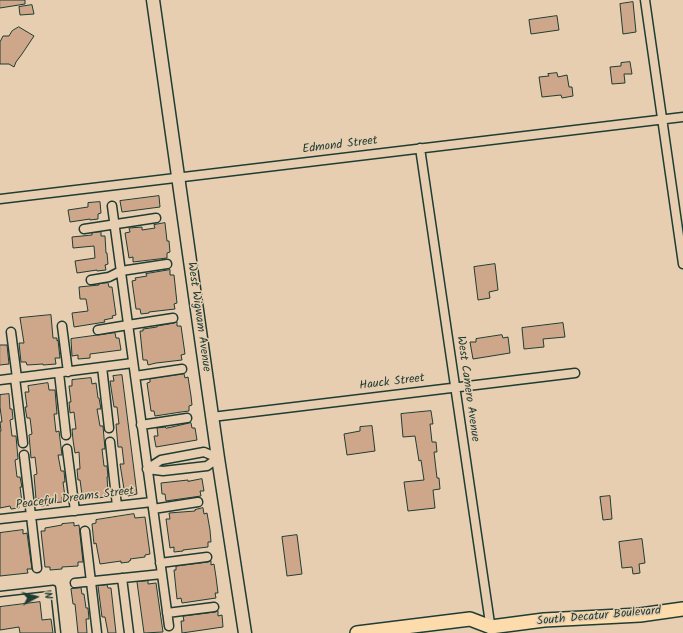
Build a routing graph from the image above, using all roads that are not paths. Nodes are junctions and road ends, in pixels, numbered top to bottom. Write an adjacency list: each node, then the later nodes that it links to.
1 (153, 0): 6 (street, West Wigwam Avenue)
2 (645, 0): 4 (street)
3 (683, 117): 4 (street, Edmond Street)
4 (662, 119): 5 (street, Edmond Street); 13 (street)
5 (420, 148): 6 (street, Edmond Street); 30 (street, West Camero Avenue)
6 (178, 177): 7 (street, Edmond Street); 31 (street, West Wigwam Avenue)
7 (0, 199)
8 (112, 206): 10 (street)
9 (156, 218): 10 (street)
10 (114, 224): 11 (street); 14 (street)
11 (84, 229)
12 (167, 264): 14 (street)
13 (683, 264)
14 (121, 271): 15 (street); 17 (street)
15 (91, 280)
16 (173, 318): 17 (street)
17 (128, 325): 19 (street); 21 (street)
18 (62, 326): 24 (street)
19 (98, 330)
20 (11, 332): 28 (street)
21 (133, 363): 22 (street); 27 (street)
22 (102, 367): 24 (street); 34 (street)
23 (182, 369): 27 (street)
24 (68, 372): 25 (street)
25 (59, 373): 28 (street); 35 (street)
26 (575, 373): 30 (street, Hauck Street)
27 (135, 376): 33 (street)
28 (16, 378): 29 (street); 37 (street)
29 (0, 380)
30 (455, 388): 31 (street, Hauck Street); 63 (street, West Camero Avenue)
31 (212, 417): 41 (street, West Wigwam Avenue)
32 (187, 418): 33 (street)
33 (141, 425): 42 (street)
34 (109, 428)
35 (66, 435)
36 (110, 442): 45 (street)
37 (23, 443)
38 (67, 449): 47 (street)
39 (24, 455): 48 (street)
40 (172, 458): 41 (street); 42 (street); 43 (lane)
41 (218, 458): 43 (street); 67 (street, West Wigwam Avenue)
42 (147, 469): 43 (street); 46 (street)
43 (174, 470)
44 (198, 502): 46 (street, Peaceful Dreams Street)
45 (117, 506): 46 (street, Peaceful Dreams Street); 47 (street, Peaceful Dreams Street)
46 (152, 506): 52 (street)
47 (75, 511): 48 (street, Peaceful Dreams Street)
48 (31, 516): 49 (street, Peaceful Dreams Street); 53 (street)
49 (0, 519)
50 (86, 531): 56 (street)
51 (207, 557): 52 (street)
52 (160, 564): 54 (street)
53 (37, 568)
54 (162, 574): 55 (street); 61 (street)
55 (122, 578): 56 (street); 66 (street)
56 (91, 582): 57 (street); 65 (street)
57 (75, 583)
58 (0, 594): 64 (lane)
59 (214, 607): 61 (street)
60 (683, 609): 63 (main road, South Decatur Boulevard)
61 (167, 613): 62 (street)
62 (169, 626)
63 (488, 631): 68 (main road, South Decatur Boulevard)
64 (58, 633)
65 (97, 633)
66 (128, 633)
67 (245, 633)
68 (358, 633)

